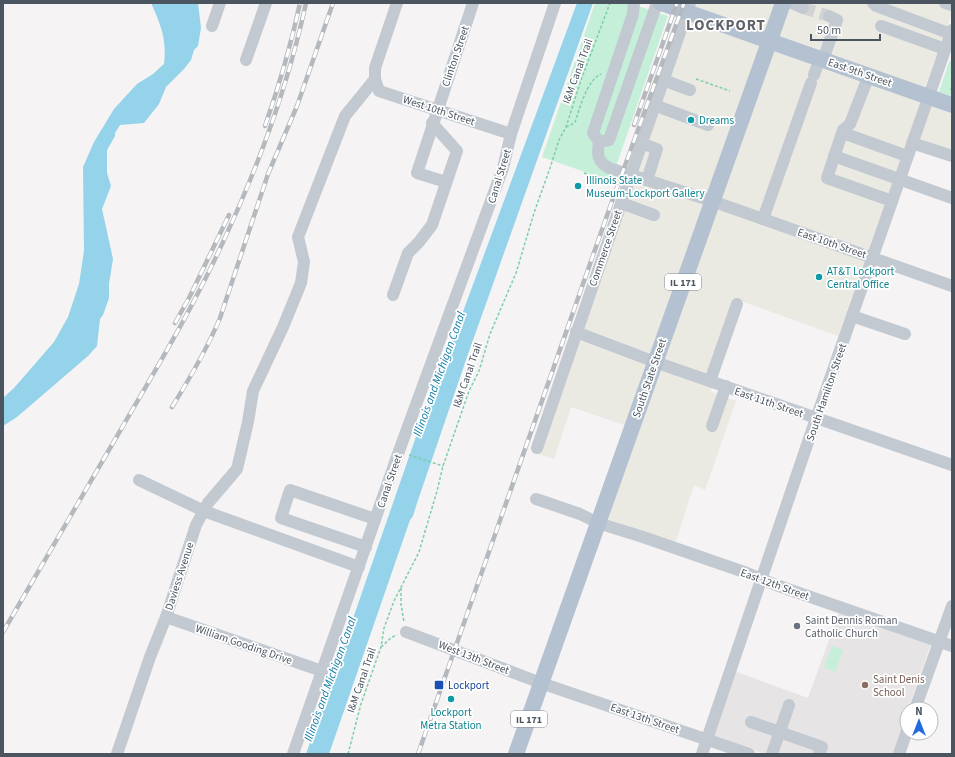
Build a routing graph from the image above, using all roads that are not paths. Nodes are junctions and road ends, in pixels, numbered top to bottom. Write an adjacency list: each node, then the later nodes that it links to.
1 (220, 3): 18 (street)
2 (266, 3): 24 (street)
3 (396, 3): 26 (street)
4 (473, 3): 32 (street, Clinton Street)
5 (555, 3): 36 (street, Canal Street)
6 (657, 3): 17 (street)
7 (661, 3): 13 (main road, East 9th Street)
8 (783, 3): 21 (main road, South State Street / IL 171)
9 (792, 3): 14 (street)
10 (873, 3): 20 (street)
11 (945, 3): 12 (street)
12 (952, 5)
13 (689, 7): 21 (main road, East 9th Street); 27 (street, Commerce Street)
14 (803, 8)
15 (633, 9): 17 (street); 37 (street)
16 (828, 16): 23 (street)
17 (651, 21): 37 (street)
18 (212, 26)
19 (881, 26): 22 (street)
20 (951, 32): 22 (street, South Hamilton Street)
21 (769, 41): 23 (main road, East 9th Street); 48 (main road, South State Street / IL 171)
22 (947, 53): 29 (street, South Hamilton Street)
23 (822, 59): 25 (main road, East 9th Street); 52 (street)
24 (246, 60)
25 (869, 75): 29 (main road, East 9th Street); 35 (street)
26 (375, 79): 32 (street, West 10th Street); 69 (street, Daviess Avenue)
27 (663, 80): 28 (street); 31 (street, Commerce Street)
28 (693, 85)
29 (928, 96): 30 (main road, East 9th Street); 39 (street, South Hamilton Street)
30 (951, 97)
31 (654, 105): 34 (street); 38 (street, Commerce Street)
32 (436, 110): 33 (street, Clinton Street); 36 (street, West 10th Street)
33 (432, 123): 46 (street); 46 (street, Clinton Street)
34 (708, 125)
35 (842, 133): 40 (street); 41 (street)
36 (511, 134): 70 (street, Canal Street)
37 (599, 142): 43 (street)
38 (641, 143): 43 (street, Commerce Street); 44 (street)
39 (912, 143): 41 (street, South Hamilton Street); 42 (street)
40 (834, 156): 45 (street); 49 (street)
41 (907, 156): 45 (street, South Hamilton Street)
42 (952, 156)
43 (631, 174): 44 (street); 50 (street, Commerce Street)
44 (647, 180): 48 (street)
45 (899, 180): 47 (street); 49 (street, South Hamilton Street)
46 (446, 182): 55 (street)
47 (952, 198)
48 (712, 201): 52 (street, East 10th Street); 60 (main road, South State Street / IL 171)
49 (892, 202): 53 (street, South Hamilton Street)
50 (621, 203): 51 (street); 58 (street, Commerce Street)
51 (654, 215)
52 (763, 219): 53 (street, East 10th Street)
53 (873, 258): 54 (street, East 10th Street); 57 (street, South Hamilton Street)
54 (952, 286)
55 (393, 294)
56 (738, 304): 61 (street)
57 (852, 316): 59 (street); 63 (street, South Hamilton Street)
58 (576, 332): 60 (street, East 11th Street); 65 (street, Commerce Street)
59 (905, 334)
60 (655, 362): 61 (street, East 11th Street); 71 (main road, South State Street / IL 171)
61 (710, 381): 62 (street, East 11th Street)
62 (726, 386): 63 (street, East 11th Street); 64 (street)
63 (816, 418): 66 (street, East 11th Street); 74 (street, South Hamilton Street)
64 (712, 426)
65 (537, 448)
66 (952, 465)
67 (139, 480): 69 (street)
68 (536, 500): 71 (street, East 12th Street)
69 (204, 511): 73 (street); 76 (street, Daviess Avenue)
70 (375, 520): 72 (street, Canal Street); 72 (street)
71 (598, 523): 74 (street, East 12th Street); 81 (main road, South State Street / IL 171)
72 (366, 547): 73 (street, Canal Street)
73 (358, 567): 80 (street, Canal Street)
74 (762, 579): 78 (street, East 12th Street); 86 (street, South Hamilton Street)
75 (952, 606): 78 (street)
76 (166, 617): 80 (street, William Gooding Drive); 88 (street, Daviess Avenue)
77 (406, 632): 81 (street, West 13th Street)
78 (939, 642): 79 (street, East 12th Street); 82 (street)
79 (952, 646)
80 (322, 671): 89 (street, Canal Street)
81 (541, 683): 86 (street, East 13th Street); 90 (main road, South State Street / IL 171)
82 (918, 701)
83 (789, 705): 85 (street)
84 (751, 722): 85 (street)
85 (780, 732): 93 (street); 94 (street)
86 (707, 740): 91 (street, South Hamilton Street); 92 (street, East 13th Street)
87 (904, 741): 95 (street)
88 (117, 754)
89 (293, 754)
90 (516, 754)
91 (702, 754)
92 (749, 754)
93 (772, 754)
94 (819, 754)
95 (899, 754)

